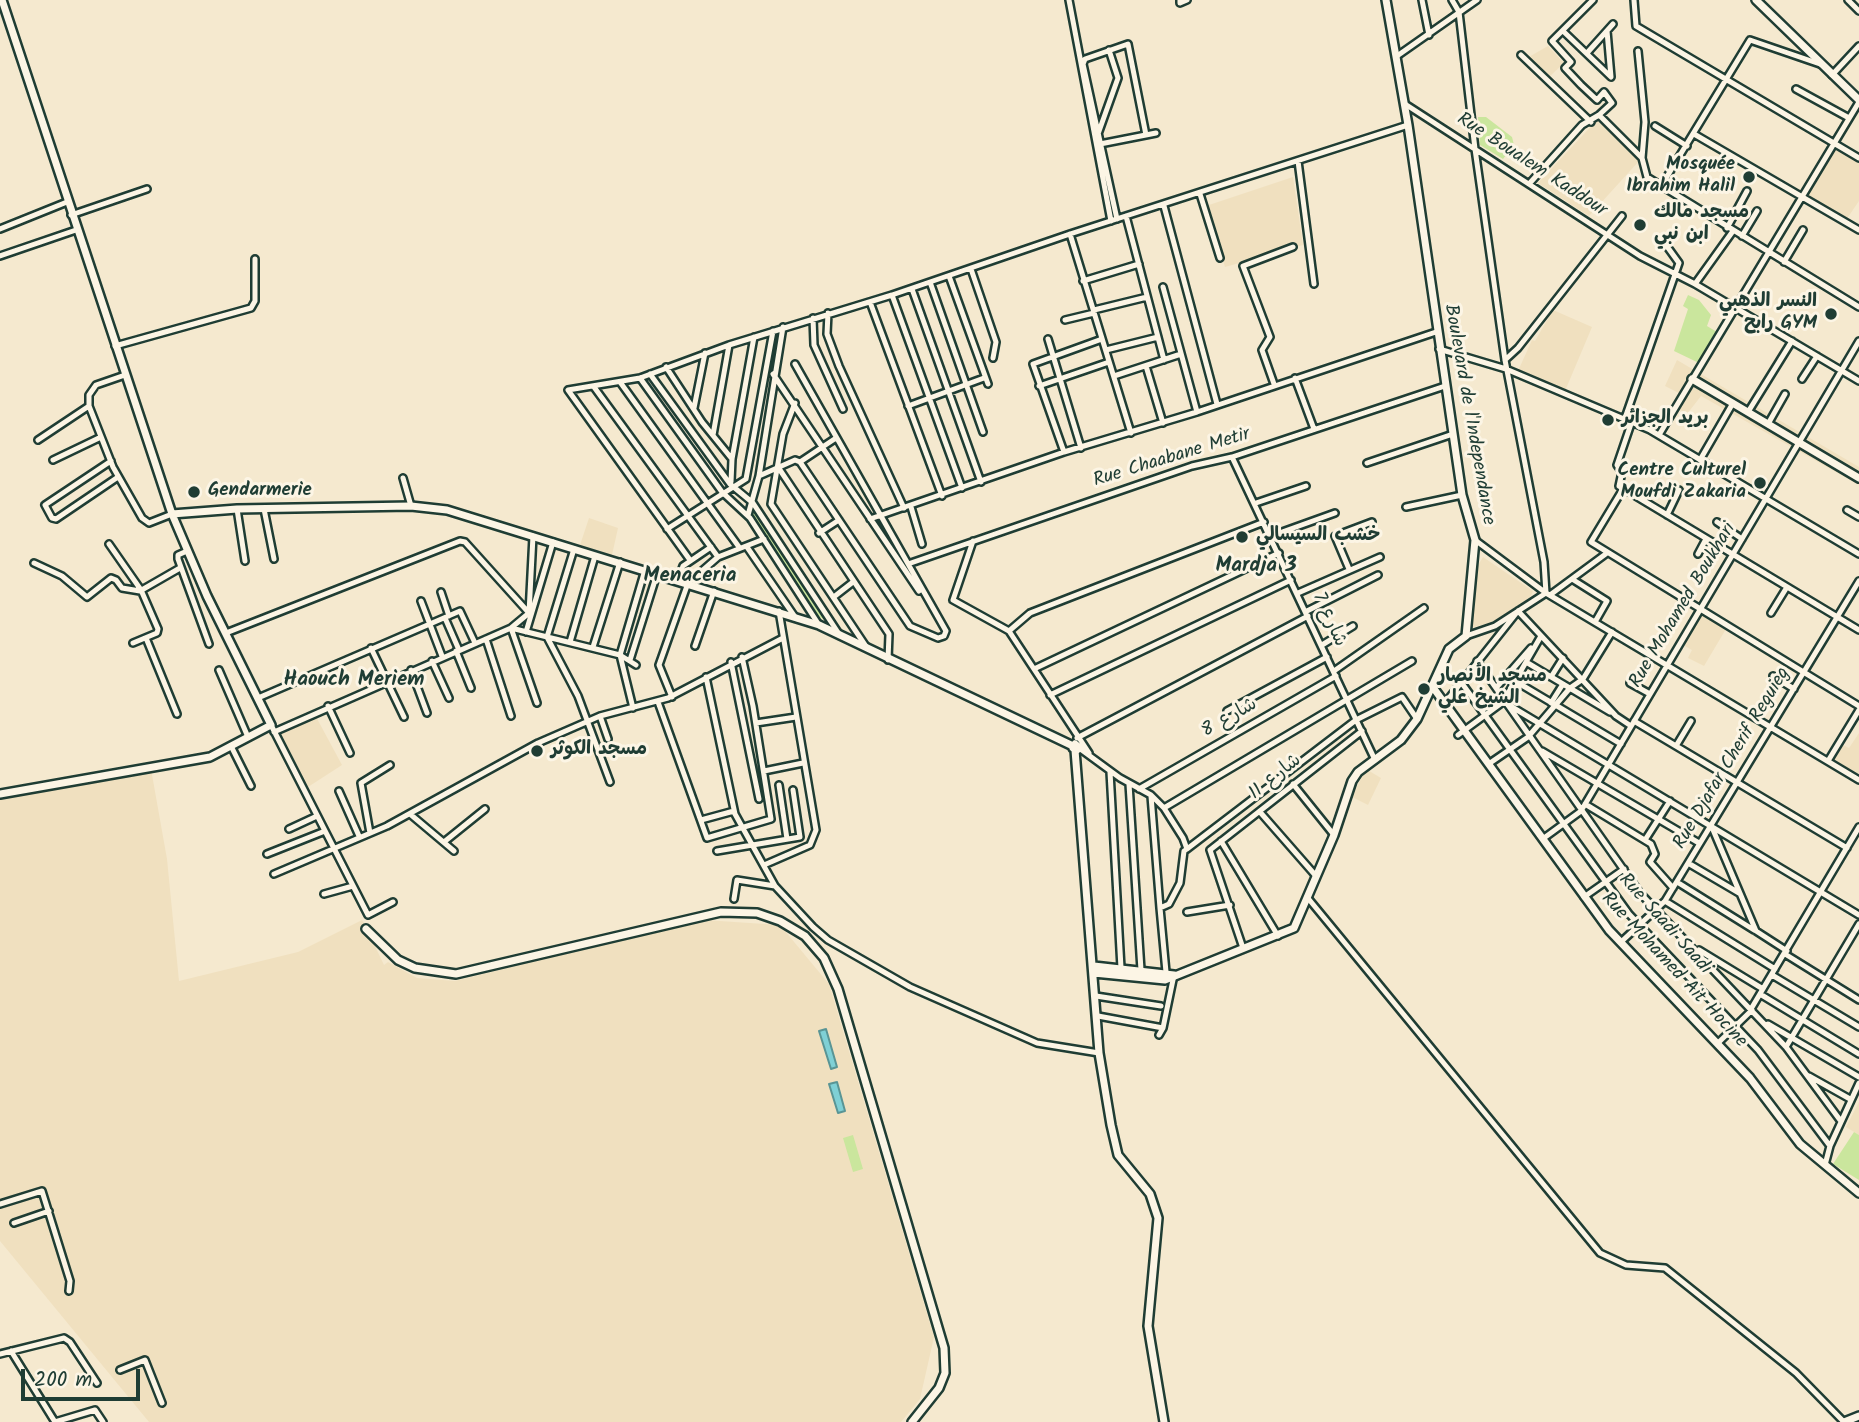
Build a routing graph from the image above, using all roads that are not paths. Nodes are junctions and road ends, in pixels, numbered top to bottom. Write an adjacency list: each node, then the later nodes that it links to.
1 (2, 0): 53 (street)
2 (1069, 0): 59 (street)
3 (1180, 0): 4 (street)
4 (1187, 0)
5 (1386, 0): 24 (street, Boulevard de l'Independance)
6 (1422, 0): 18 (street)
7 (1452, 0): 14 (street)
8 (1477, 0): 14 (street)
9 (1593, 0): 16 (street)
10 (1634, 0): 27 (street)
11 (1848, 0): 13 (street)
12 (1762, 2): 25 (street)
13 (1859, 11)
14 (1459, 12): 18 (street); 43 (street)
15 (1613, 24): 17 (street)
16 (1563, 31): 22 (street); 31 (street)
17 (1607, 31): 22 (street); 22 (street)
18 (1429, 35): 24 (street)
19 (1859, 46): 26 (street)
20 (1109, 50): 36 (street); 36 (street); 39 (street)
21 (1638, 51): 45 (street)
22 (1587, 53)
23 (1521, 55): 33 (street)
24 (1397, 56): 30 (street, Boulevard de l'Independance)
25 (1820, 64): 26 (street); 27 (street)
26 (1832, 75): 29 (street)
27 (1728, 80): 38 (street); 41 (street)
28 (1796, 89): 32 (street)
29 (1859, 101): 32 (street)
30 (1405, 104): 34 (street, Boulevard de l'Independance); 43 (street, Rue Boualem Kaddour)
31 (1599, 116): 33 (street); 45 (street)
32 (1849, 118): 41 (street)
33 (1591, 122): 47 (street)
34 (1408, 125): 46 (street); 96 (street, Boulevard de l'Independance)
35 (1655, 126): 42 (street)
36 (1098, 134): 40 (street)
37 (1156, 134): 39 (street)
38 (1694, 134): 42 (street); 52 (street)
39 (1146, 135): 40 (street)
40 (1100, 144): 59 (street)
41 (1836, 144): 44 (street); 52 (street)
42 (1687, 146): 48 (street)
43 (1475, 149): 47 (street, Rue Boualem Kaddour); 113 (street)
44 (1859, 158)
45 (1642, 159): 48 (street)
46 (1298, 161): 51 (street); 81 (street)
47 (1529, 184): 66 (street, Rue Boualem Kaddour)
48 (1660, 188): 61 (street)
49 (147, 189): 56 (street)
50 (1747, 191): 61 (street)
51 (1200, 194): 54 (street); 72 (street)
52 (1802, 197): 64 (street); 70 (street)
53 (67, 202): 56 (street); 60 (street)
54 (1164, 206): 57 (street); 143 (street)
55 (1757, 211): 67 (street)
56 (71, 215): 62 (street)
57 (1126, 216): 59 (street); 75 (street)
58 (1622, 216): 66 (street)
59 (1114, 220): 65 (street)
60 (0, 229)
61 (1730, 229): 67 (street); 82 (street)
62 (76, 230): 71 (street); 104 (street)
63 (1803, 230): 74 (street)
64 (1859, 230)
65 (1070, 234): 76 (street); 79 (street)
66 (1607, 234): 77 (street, Rue Boualem Kaddour); 113 (street)
67 (1742, 236): 70 (street)
68 (1666, 245): 77 (street)
69 (1293, 247): 134 (street)
70 (1769, 253): 74 (street); 89 (street)
71 (0, 256)
72 (1220, 258)
73 (255, 259): 104 (street)
74 (1784, 262): 88 (street)
75 (1139, 264): 79 (street); 86 (street)
76 (971, 269): 78 (street); 111 (street)
77 (1675, 274): 82 (street, Rue Boualem Kaddour); 150 (street)
78 (949, 276): 80 (street); 133 (street)
79 (1083, 281): 90 (street)
80 (930, 282): 84 (street); 133 (street)
81 (1314, 284)
82 (1695, 284): 89 (street, Rue Boualem Kaddour)
83 (1163, 286): 108 (street)
84 (912, 289): 85 (street); 138 (street)
85 (892, 295): 87 (street); 140 (street)
86 (1147, 297): 90 (street); 98 (street)
87 (870, 302): 91 (street); 145 (street)
88 (1859, 307)
89 (1736, 309): 101 (street, Rue Boualem Kaddour); 128 (street)
90 (1094, 312): 93 (street); 100 (street)
91 (828, 313): 92 (street); 192 (street)
92 (813, 318): 94 (street); 147 (street)
93 (1066, 320)
94 (783, 327): 95 (street); 122 (street)
95 (773, 331): 97 (street); 179 (street)
96 (1436, 332): 105 (street, Boulevard de l'Independance); 126 (street)
97 (754, 337): 103 (street); 167 (street)
98 (1158, 337): 106 (street); 112 (street)
99 (1048, 339): 109 (street)
100 (1102, 339): 106 (street); 109 (street)
101 (1792, 341): 110 (street, Rue Boualem Kaddour); 149 (street)
102 (1859, 341): 120 (street, Rue Mohamed Boukhari)
103 (729, 345): 107 (street); 157 (street)
104 (115, 346): 123 (street)
105 (1439, 349): 119 (street); 136 (street, Boulevard de l'Independance)
106 (1106, 350): 115 (street)
107 (705, 353): 114 (street); 146 (street)
108 (1181, 354): 112 (street); 148 (street)
109 (1053, 356): 127 (street); 135 (street)
110 (1817, 356): 120 (street, Rue Boualem Kaddour); 129 (street)
111 (993, 358)
112 (1164, 360): 117 (street)
113 (1505, 360): 119 (street)
114 (678, 362): 118 (street); 130 (street)
115 (1109, 362): 124 (street); 127 (street)
116 (794, 364): 160 (street)
117 (1146, 366): 124 (street); 151 (street)
118 (666, 367): 121 (street); 130 (street)
119 (1506, 369): 150 (street); 256 (street)
120 (1842, 371): 131 (street, Rue Boualem Kaddour); 162 (street, Rue Mohamed Boukhari)
121 (650, 374): 125 (street); 179 (street)
122 (773, 374): 141 (street); 174 (street)
123 (125, 375): 144 (street); 198 (street)
124 (1114, 376): 155 (street)
125 (640, 378): 132 (street); 184 (street)
126 (1295, 378): 134 (street); 153 (street)
127 (1061, 379): 135 (street); 164 (street)
128 (1692, 379): 142 (street); 158 (street)
129 (1802, 379)
130 (677, 380): 146 (street)
131 (1859, 381)
132 (620, 382): 137 (street); 188 (street)
133 (967, 384): 138 (street); 154 (street)
134 (1274, 384): 143 (street)
135 (1039, 386): 165 (street)
136 (1445, 386): 153 (street, Rue Chaabane Metir); 156 (street, Boulevard de l'Independance)
137 (594, 387): 201 (street); 209 (street)
138 (947, 391): 140 (street); 178 (street)
139 (1785, 394): 152 (street)
140 (929, 398): 145 (street); 181 (street)
141 (795, 403): 163 (street); 173 (street)
142 (1733, 403): 149 (street); 169 (street)
143 (1217, 404): 148 (street)
144 (89, 406): 159 (street); 161 (street)
145 (908, 406): 186 (street)
146 (694, 408): 157 (street)
147 (843, 409)
148 (1197, 412): 151 (street)
149 (1748, 412): 152 (street)
150 (1628, 420): 158 (street); 182 (street)
151 (1163, 423): 155 (street)
152 (1768, 424): 162 (street)
153 (1314, 429): 166 (street, Rue Chaabane Metir)
154 (983, 432)
155 (1131, 433): 164 (street)
156 (1453, 434): 172 (street); 185 (street, Boulevard de l'Independance)
157 (713, 435): 167 (street)
158 (1659, 435): 169 (street)
159 (101, 436): 168 (street); 170 (street)
160 (836, 438): 163 (street); 202 (street)
161 (38, 440)
162 (1800, 443): 177 (street); 187 (street, Rue Mohamed Boukhari)
163 (821, 447): 171 (street); 204 (street)
164 (1081, 448): 165 (street)
165 (1065, 452): 178 (street)
166 (1232, 457): 190 (street, شارع 7); 216 (street, Rue Chaabane Metir)
167 (732, 459): 179 (street)
168 (53, 460)
169 (1700, 460): 187 (street)
170 (111, 461): 175 (street); 175 (street)
171 (800, 462): 173 (street); 205 (street)
172 (1367, 463)
173 (778, 467): 174 (street); 210 (street); 257 (street)
174 (759, 476): 189 (street)
175 (118, 477): 198 (street)
176 (403, 478): 191 (street)
177 (1859, 478)
178 (981, 482): 181 (street)
179 (732, 485): 184 (street); 189 (street)
180 (1306, 486): 190 (street)
181 (962, 488): 186 (street)
182 (1623, 489): 200 (street); 227 (street)
183 (1679, 490): 200 (street)
184 (722, 492): 188 (street); 199 (street)
185 (1462, 495): 193 (street); 217 (street, Boulevard de l'Independance)
186 (942, 496): 192 (street)
187 (1766, 499): 214 (street, Rue Mohamed Boukhari); 229 (street)
188 (708, 501): 201 (street); 222 (street)
189 (753, 503): 199 (street); 281 (street)
190 (1255, 503): 206 (street, شارع 7)
191 (411, 506): 195 (street); 211 (street)
192 (907, 507): 202 (street); 220 (street)
193 (1406, 507)
194 (237, 509): 195 (street); 198 (street); 236 (street)
195 (264, 509): 234 (street)
196 (1847, 510): 203 (street)
197 (1335, 513): 212 (street)
198 (172, 514): 225 (street)
199 (748, 515): 213 (street)
200 (1667, 515): 215 (street)
201 (687, 516): 209 (street); 221 (street)
202 (881, 516): 204 (street); 239 (street)
203 (1859, 517)
204 (870, 519): 259 (street)
205 (839, 520): 210 (street); 259 (street)
206 (1264, 522): 212 (street, شارع 7); 277 (street)
207 (1372, 522): 241 (street)
208 (1717, 522): 214 (street)
209 (667, 529): 235 (street)
210 (819, 533): 249 (street)
211 (533, 536): 218 (street); 264 (street)
212 (1271, 536): 226 (street, شارع 7)
213 (764, 539): 223 (street); 272 (street)
214 (1742, 539): 230 (street, Rue Mohamed Boukhari)
215 (1706, 540): 228 (street); 230 (street)
216 (973, 541): 239 (street, Rue Chaabane Metir); 277 (street)
217 (1475, 541): 256 (street); 282 (street, Boulevard de l'Independance)
218 (553, 542): 224 (street); 278 (street)
219 (109, 544): 252 (street)
220 (922, 544)
221 (711, 547): 232 (street); 235 (street)
222 (739, 547): 223 (street); 232 (street)
223 (747, 547): 268 (street)
224 (574, 549): 231 (street); 284 (street)
225 (187, 551): 240 (street); 280 (street)
226 (1279, 553): 247 (street, شارع 7); 313 (street)
227 (1607, 553): 245 (street); 263 (street)
228 (1698, 554)
229 (1859, 554)
230 (1733, 555): 251 (street); 263 (street, Rue Mohamed Boukhari)
231 (595, 556): 237 (street); 289 (street)
232 (718, 557): 250 (street)
233 (1380, 557): 241 (street)
234 (274, 559)
235 (690, 560): 246 (street)
236 (245, 561)
237 (620, 562): 242 (street); 295 (street)
238 (34, 563): 252 (street)
239 (908, 564): 259 (street)
240 (180, 568): 252 (street); 292 (street)
241 (1349, 569): 255 (street)
242 (645, 570): 243 (street); 299 (street)
243 (657, 574): 246 (street); 304 (street)
244 (1378, 575): 266 (street)
245 (1572, 579): 256 (street); 270 (street)
246 (678, 580): 250 (street)
247 (1291, 580): 255 (street, شارع 7); 333 (street)
248 (1859, 581): 269 (street, Rue Djafar Cherif Reguieg)
249 (853, 582): 257 (street); 305 (street)
250 (688, 583): 253 (street); 334 (street)
251 (1787, 587): 265 (street); 269 (street)
252 (141, 590): 285 (street)
253 (714, 591): 261 (street); 294 (street)
254 (442, 592): 267 (street)
255 (1298, 593): 266 (street, شارع 7)
256 (1548, 594): 262 (street); 270 (street)
257 (835, 596): 298 (street)
258 (421, 601): 271 (street)
259 (929, 605)
260 (1424, 608): 317 (street, شارع 8)
261 (779, 611): 268 (street); 286 (street)
262 (1518, 611): 274 (street); 283 (street); 288 (street)
263 (1700, 611): 312 (street, Rue Mohamed Boukhari); 316 (street)
264 (529, 613): 275 (street); 280 (street)
265 (1771, 613)
266 (1308, 614): 293 (street, شارع 7); 371 (street)
267 (447, 617): 271 (street); 291 (street); 297 (street)
268 (795, 617): 272 (street)
269 (1837, 617): 276 (street); 316 (street, Rue Djafar Cherif Reguieg)
270 (1595, 622): 279 (street)
271 (428, 624): 296 (street); 300 (street)
272 (819, 625): 281 (street)
273 (1353, 626): 293 (street)
274 (1495, 626): 282 (street); 288 (street)
275 (511, 628): 278 (street); 287 (street); 340 (street)
276 (1859, 630)
277 (1009, 631): 313 (street)
278 (526, 632): 284 (street)
279 (1612, 632): 312 (street); 321 (street)
280 (226, 633): 335 (street)
281 (840, 636): 298 (street)
282 (1466, 636): 327 (street)
283 (1541, 636): 303 (street); 310 (street); 329 (street)
284 (547, 637): 289 (street); 358 (street)
285 (146, 638): 290 (street); 348 (street)
286 (783, 638): 301 (street); 354 (street)
287 (486, 639): 291 (street); 350 (street)
288 (1496, 640): 308 (street)
289 (570, 642): 295 (street)
290 (133, 643)
291 (475, 643): 297 (street)
292 (209, 644)
293 (1322, 645): 302 (street, شارع 7)
294 (695, 646)
295 (593, 647): 299 (street)
296 (371, 648): 322 (street); 335 (street)
297 (458, 651): 300 (street); 328 (street)
298 (869, 651): 305 (street)
299 (620, 655): 304 (street); 344 (street)
300 (442, 656): 306 (street)
301 (742, 657): 309 (street); 359 (street)
302 (1327, 657): 317 (street, شارع 7); 346 (street)
303 (1563, 658): 320 (street); 321 (street)
304 (630, 660): 311 (street)
305 (888, 660): 371 (street)
306 (432, 661): 315 (street); 336 (street)
307 (1412, 661): 337 (street)
308 (1477, 661): 324 (street); 329 (street)
309 (732, 662): 319 (street); 399 (street)
310 (1526, 662): 320 (street); 323 (street)
311 (636, 665)
312 (1667, 666): 332 (street, Rue Mohamed Boukhari); 362 (street)
313 (1034, 668): 333 (street)
314 (219, 670): 367 (street)
315 (411, 670): 322 (street); 347 (street)
316 (1804, 673): 331 (street, Rue Djafar Cherif Reguieg); 345 (street)
317 (1335, 674): 337 (street, شارع 7); 394 (street, شارع 8)
318 (1773, 676): 331 (street)
319 (706, 677): 334 (street); 404 (street)
320 (1550, 677): 326 (street)
321 (1583, 679): 330 (street); 352 (street)
322 (387, 680): 343 (street); 353 (street)
323 (1515, 681): 339 (street); 342 (street)
324 (1461, 682): 341 (street); 349 (street, Rue Saadi Saadi)
325 (1630, 683): 332 (street)
326 (1563, 684): 330 (street); 342 (street)
327 (1432, 687): 341 (street, Rue Mohamed Ait Hocine); 355 (street)
328 (471, 688)
329 (1496, 688): 339 (street)
330 (1570, 688): 342 (street); 352 (street)
331 (1794, 689): 362 (street, Rue Djafar Cherif Reguieg)
332 (1650, 694): 360 (street, Rue Mohamed Boukhari)
333 (1050, 695): 371 (street)
334 (672, 696): 338 (street)
335 (258, 698): 363 (street)
336 (449, 698)
337 (1347, 699): 356 (street, شارع 7); 402 (street)
338 (658, 702): 344 (street); 409 (street)
339 (1503, 702): 349 (street); 361 (street); 368 (street)
340 (537, 703)
341 (1445, 703): 364 (street, Rue Mohamed Ait Hocine)
342 (1554, 704): 361 (street); 370 (street)
343 (328, 706): 363 (street); 376 (street)
344 (633, 708): 351 (street)
345 (1859, 708): 379 (street)
346 (1227, 711)
347 (428, 713)
348 (177, 714)
349 (1484, 714): 364 (street); 374 (street, Rue Saadi Saadi)
350 (511, 716)
351 (600, 716): 358 (street); 369 (street)
352 (1616, 716): 360 (street)
353 (404, 717)
354 (796, 717): 359 (street); 380 (street)
355 (1418, 719): 356 (street); 377 (street)
356 (1356, 720): 365 (street, شارع 7); 430 (street)
357 (1690, 721): 372 (street)
358 (587, 722): 388 (street); 407 (street)
359 (756, 723): 384 (street)
360 (1632, 724): 370 (street, Rue Mohamed Boukhari); 372 (street)
361 (1540, 725): 368 (street); 382 (street)
362 (1770, 727): 379 (street); 387 (street, Rue Djafar Cherif Reguieg)
363 (272, 728): 367 (street); 408 (street)
364 (1465, 729): 366 (street); 381 (street, Rue Mohamed Ait Hocine)
365 (1362, 731): 377 (street, شارع 7); 390 (street, شارع 11)
366 (1458, 735)
367 (248, 737): 373 (street)
368 (1528, 737): 374 (street); 375 (street)
369 (608, 739)
370 (1621, 744): 382 (street, Rue Mohamed Boukhari)
371 (1076, 745): 378 (street); 378 (street); 467 (street)
372 (1676, 746): 387 (street)
373 (232, 748): 393 (street); 397 (street)
374 (1510, 749): 381 (street); 411 (street, Rue Saadi Saadi)
375 (1539, 749): 391 (street); 405 (street)
376 (350, 753)
377 (1375, 760): 418 (street)
378 (1096, 761): 385 (street)
379 (1828, 761): 386 (street)
380 (803, 763): 384 (street); 435 (street)
381 (1490, 763): 420 (street, Rue Mohamed Ait Hocine)
382 (1608, 764): 391 (street, Rue Mohamed Boukhari); 400 (street)
383 (390, 765): 417 (street)
384 (764, 771): 414 (street)
385 (1110, 772): 389 (street); 466 (street)
386 (1859, 780)
387 (1737, 781): 412 (street, Rue Djafar Cherif Reguieg); 429 (street)
388 (610, 782)
389 (1129, 784): 394 (street); 468 (street)
390 (1293, 784): 406 (street, شارع 11); 418 (street)
391 (1596, 784): 401 (street, Rue Mohamed Boukhari); 410 (street)
392 (779, 785): 421 (street)
393 (251, 786)
394 (1139, 789): 398 (street)
395 (793, 790): 421 (street)
396 (339, 791): 419 (street)
397 (0, 794)
398 (1151, 795): 402 (street); 453 (street)
399 (759, 799)
400 (1670, 801): 410 (street); 412 (street)
401 (1585, 804): 405 (street, Rue Mohamed Boukhari); 422 (street)
402 (1164, 808): 430 (street)
403 (485, 809): 425 (street)
404 (734, 811): 409 (street); 414 (street)
405 (1581, 811): 411 (street, Rue Mohamed Boukhari); 436 (street)
406 (1260, 812): 424 (street, شارع 11); 438 (street)
407 (410, 814): 417 (street); 425 (street)
408 (317, 816): 415 (street); 416 (street)
409 (701, 820): 414 (street)
410 (1657, 820): 422 (street); 426 (street)
411 (1562, 824): 420 (street, Rue Mohamed Boukhari); 440 (street, Rue Saadi Saadi)
412 (1711, 825): 426 (street, Rue Djafar Cherif Reguieg); 444 (street); 446 (street)
413 (1859, 827): 423 (street)
414 (741, 828): 427 (street)
415 (289, 829)
416 (325, 831): 428 (street); 433 (street)
417 (370, 833): 419 (street)
418 (1334, 835): 438 (street)
419 (359, 836): 428 (street)
420 (1544, 838): 448 (street, Rue Mohamed Ait Hocine)
421 (787, 839): 427 (street)
422 (1645, 840): 443 (street)
423 (1856, 840): 429 (street)
424 (1221, 841): 452 (street, شارع 11); 461 (street)
425 (444, 842): 431 (street)
426 (1699, 843): 434 (street, Rue Djafar Cherif Reguieg)
427 (750, 845): 432 (street); 435 (street)
428 (334, 848): 437 (street); 441 (street)
429 (1847, 848): 444 (street)
430 (1187, 849): 453 (street)
431 (454, 851)
432 (717, 851)
433 (267, 854)
434 (1688, 863): 439 (street, Rue Djafar Cherif Reguieg); 446 (street)
435 (764, 865): 442 (street)
436 (1623, 869): 440 (street); 454 (street)
437 (274, 874)
438 (1316, 876): 447 (street)
439 (1677, 882): 443 (street, Rue Djafar Cherif Reguieg); 460 (street)
440 (1604, 883): 448 (street); 458 (street, Rue Saadi Saadi)
441 (353, 886): 445 (street); 451 (street)
442 (775, 886): 449 (street); 489 (street)
443 (1673, 888): 450 (street, Rue Djafar Cherif Reguieg)
444 (1821, 891): 456 (street); 465 (street)
445 (324, 894)
446 (1740, 894): 460 (street)
447 (1307, 897): 461 (street); 513 (street)
448 (1584, 897): 462 (street, Rue Mohamed Ait Hocine)
449 (734, 899)
450 (1665, 901): 454 (street, Rue Djafar Cherif Reguieg); 470 (street)
451 (393, 902)
452 (1230, 905): 455 (street); 464 (street)
453 (1160, 908): 469 (street)
454 (1658, 910): 458 (street, Rue Djafar Cherif Reguieg); 463 (street)
455 (1188, 912)
456 (1859, 915)
457 (1859, 924): 472 (street)
458 (1640, 926): 462 (street, Rue Djafar Cherif Reguieg); 482 (street, Rue Saadi Saadi)
459 (366, 929): 511 (street)
460 (1756, 931): 465 (street)
461 (1278, 936): 464 (street)
462 (1621, 942): 487 (street, Rue Mohamed Ait Hocine)
463 (1691, 944): 473 (street); 478 (street)
464 (1243, 948): 471 (street)
465 (1786, 952): 470 (street); 472 (street)
466 (1121, 968): 467 (street); 468 (street)
467 (1094, 970): 471 (street); 474 (street)
468 (1141, 970): 469 (street)
469 (1166, 972): 471 (street)
470 (1773, 972): 473 (street); 475 (street)
471 (1174, 975): 484 (street)
472 (1828, 979): 475 (street); 476 (street)
473 (1762, 992): 478 (street); 480 (street)
474 (1096, 996): 477 (street); 479 (street)
475 (1815, 1000): 480 (street); 483 (street)
476 (1859, 1000)
477 (1161, 1006)
478 (1752, 1009): 481 (street); 482 (street)
479 (1098, 1016): 484 (street); 489 (street)
480 (1804, 1020): 486 (street); 490 (street)
481 (1762, 1021): 486 (street); 488 (street)
482 (1735, 1027): 487 (street); 496 (street, Rue Saadi Saadi)
483 (1859, 1027)
484 (1163, 1028): 485 (street)
485 (1159, 1035)
486 (1792, 1040): 488 (street); 492 (street)
487 (1718, 1043): 497 (street, Rue Mohamed Ait Hocine)
488 (1786, 1048): 491 (street)
489 (1099, 1053): 512 (street)
490 (1859, 1054)
491 (1807, 1074): 494 (street); 495 (street)
492 (1859, 1077)
493 (1859, 1083): 494 (street)
494 (1850, 1099): 495 (street)
495 (1840, 1120): 496 (street)
496 (1830, 1146): 497 (street)
497 (1825, 1165): 498 (street, Rue Mohamed Ait Hocine)
498 (1859, 1193)
499 (0, 1204): 500 (street)
500 (49, 1210): 501 (street); 502 (street)
501 (14, 1223)
502 (69, 1291)
503 (11, 1351): 504 (street); 506 (street); 509 (street)
504 (0, 1354)
505 (120, 1370): 507 (street)
506 (97, 1383)
507 (162, 1403)
508 (1859, 1416): 513 (street)
509 (55, 1422): 510 (street)
510 (103, 1422)
511 (912, 1422)
512 (1164, 1422)
513 (1844, 1422)

